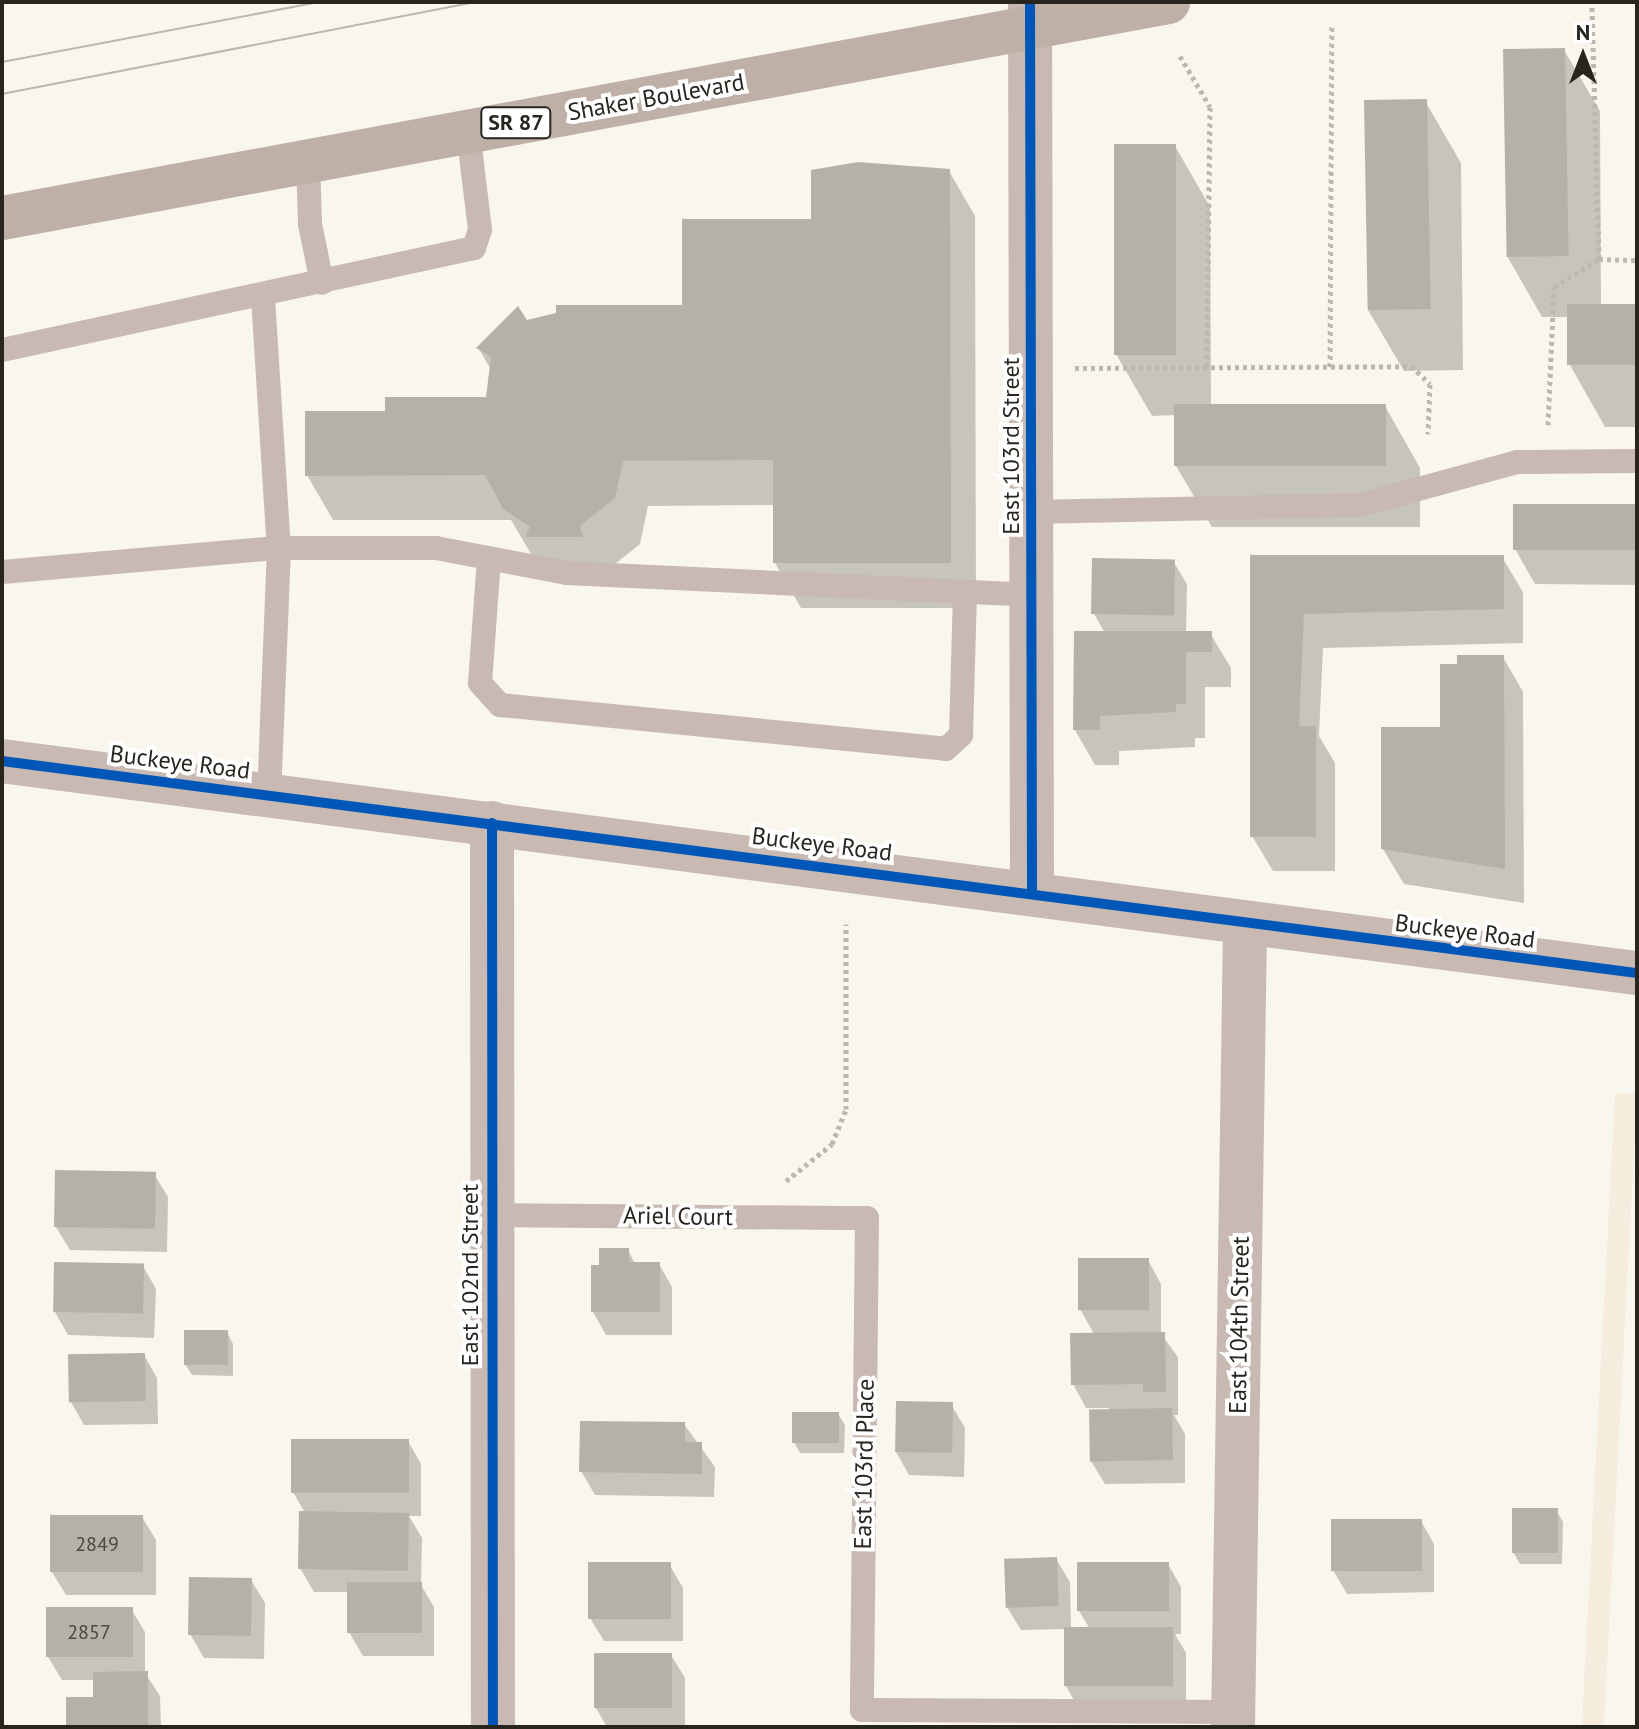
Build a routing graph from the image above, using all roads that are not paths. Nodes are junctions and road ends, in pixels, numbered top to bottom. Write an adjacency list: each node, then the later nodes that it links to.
1 (1168, 2): 2 (main road, Shaker Boulevard / SR 87)
2 (1030, 15): 3 (main road, Shaker Boulevard / SR 87); 10 (street, East 103rd Street)
3 (468, 131): 4 (main road, Shaker Boulevard / SR 87); 6 (lane)
4 (308, 160): 5 (main road, Shaker Boulevard / SR 87); 6 (lane)
5 (2, 218)
6 (322, 283): 7 (lane)
7 (263, 297): 8 (lane); 11 (lane)
8 (2, 350)
9 (1637, 461): 10 (lane)
10 (1031, 512): 15 (street, East 103rd Street)
11 (279, 548): 12 (lane); 13 (lane); 17 (lane)
12 (489, 558): 14 (lane); 14 (lane)
13 (2, 572)
14 (965, 591): 15 (lane)
15 (1031, 595): 19 (street, East 103rd Street)
16 (2, 761): 17 (street, Buckeye Road)
17 (269, 793): 18 (street, Buckeye Road)
18 (492, 823): 19 (street, Buckeye Road); 22 (street, East 102nd Street)
19 (1032, 891): 20 (street, Buckeye Road)
20 (1245, 923): 21 (street, Buckeye Road); 24 (street, East 104th Street)
21 (1637, 973)
22 (490, 1215): 23 (lane, Ariel Court); 25 (street, East 102nd Street)
23 (867, 1218): 24 (lane, East 103rd Place)
24 (1233, 1720)
25 (493, 1727)

